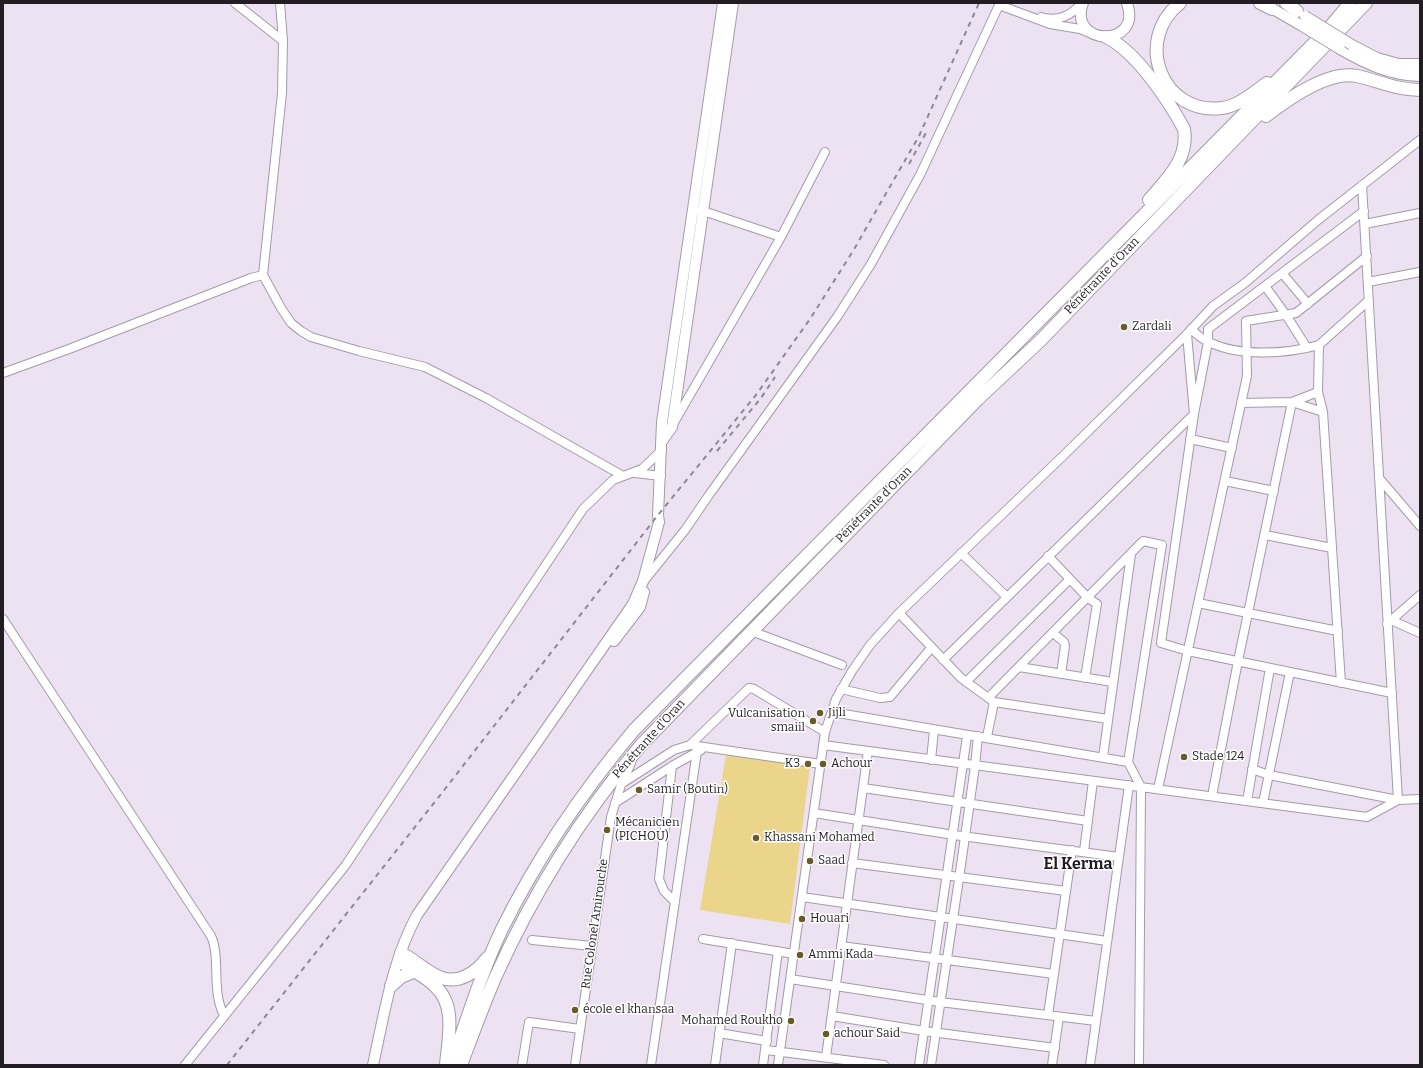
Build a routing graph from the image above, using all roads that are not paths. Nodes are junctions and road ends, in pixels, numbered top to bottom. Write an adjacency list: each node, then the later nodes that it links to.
1 (235, 3): 17 (street)
2 (280, 3): 17 (street)
3 (723, 3): 26 (main road)
4 (733, 3): 27 (main road)
5 (1083, 3): 12 (street); 15 (main road)
6 (1127, 3): 15 (main road)
7 (1180, 3): 16 (highway)
8 (1260, 3): 13 (highway)
9 (1285, 3): 14 (highway)
10 (1350, 3): 16 (highway, Pénétrante d'Oran)
11 (1366, 3): 23 (highway, Pénétrante d'Oran)
12 (1002, 4): 15 (street); 70 (street)
13 (1267, 6): 14 (main road)
14 (1300, 17): 18 (main road, bridge); 20 (main road, bridge)
15 (1100, 36): 36 (highway)
16 (1320, 37): 36 (highway, Pénétrante d'Oran)
17 (283, 41): 35 (street)
18 (1398, 65): 19 (highway)
19 (1420, 66)
20 (1420, 76)
21 (1420, 90): 23 (highway)
22 (1420, 140): 25 (street)
23 (1228, 145): 79 (highway, Pénétrante d'Oran)
24 (826, 152): 31 (street)
25 (1362, 185): 28 (street); 42 (street)
26 (692, 211): 27 (street); 55 (main road)
27 (703, 211): 31 (street); 53 (main road)
28 (1364, 211): 30 (street); 34 (street)
29 (1420, 213): 30 (street)
30 (1365, 224): 32 (street)
31 (781, 237): 53 (street)
32 (1367, 256): 37 (street); 40 (street)
33 (1420, 272): 37 (street)
34 (1282, 273): 38 (street); 40 (street)
35 (263, 275): 47 (street); 58 (street)
36 (1083, 277): 154 (highway, Pénétrante d'Oran)
37 (1368, 282): 39 (street)
38 (1265, 286): 41 (street); 43 (street)
39 (1368, 301): 44 (street); 60 (street)
40 (1308, 304): 41 (street)
41 (1286, 315): 45 (street); 46 (street)
42 (1189, 332): 43 (street); 52 (street); 66 (street)
43 (1208, 342): 46 (street); 52 (street)
44 (1319, 346): 45 (street); 48 (street)
45 (1307, 348): 46 (street)
46 (1246, 353): 50 (street)
47 (3, 373)
48 (1318, 392): 49 (street); 51 (street)
49 (1292, 402): 50 (street); 51 (street); 62 (street)
50 (1241, 403): 56 (street)
51 (1323, 412): 65 (street)
52 (1194, 414): 54 (street); 68 (street)
53 (672, 427): 55 (main road)
54 (1190, 439): 56 (street); 84 (street)
55 (662, 446): 57 (street); 59 (main road)
56 (1232, 448): 61 (street)
57 (635, 472): 58 (street); 59 (street)
58 (623, 476): 174 (street)
59 (661, 476): 70 (main road)
60 (1379, 478): 63 (street); 78 (street)
61 (1225, 481): 62 (street); 74 (street)
62 (1274, 491): 64 (street)
63 (1420, 526)
64 (1265, 535): 65 (street); 76 (street)
65 (1332, 548): 80 (street)
66 (961, 553): 72 (street); 75 (street)
67 (1131, 554): 73 (street); 94 (street); 115 (street)
68 (1048, 556): 69 (street); 72 (street)
69 (1070, 579): 73 (street); 93 (street)
70 (644, 581): 164 (main road)
71 (1420, 594): 78 (street)
72 (1007, 597): 85 (street)
73 (1088, 598): 81 (street); 92 (street)
74 (1198, 603): 76 (street); 84 (street)
75 (899, 613): 83 (street); 96 (street)
76 (1248, 613): 80 (street); 86 (street)
77 (3, 619): 174 (street)
78 (1389, 622): 82 (street); 97 (street)
79 (751, 631): 87 (street); 106 (highway, Pénétrante d'Oran)
80 (1338, 631): 95 (street)
81 (1053, 633): 88 (street); 91 (street)
82 (1420, 633)
83 (931, 648): 85 (street); 96 (street)
84 (1188, 651): 86 (street); 128 (street)
85 (943, 660): 93 (street)
86 (1238, 661): 89 (street); 129 (street)
87 (842, 665)
88 (1019, 667): 91 (street); 98 (street)
89 (1270, 668): 90 (street); 120 (street)
90 (1290, 672): 95 (street); 122 (street)
91 (1061, 674): 92 (street)
92 (1085, 678): 94 (street)
93 (966, 682): 98 (street)
94 (1113, 682): 100 (street)
95 (1341, 683): 97 (street)
96 (841, 690): 99 (street)
97 (1392, 693): 131 (street)
98 (991, 700): 100 (street); 105 (street)
99 (832, 712): 101 (street); 102 (street)
100 (1108, 719): 112 (street)
101 (934, 730): 103 (street); 113 (street)
102 (825, 732): 107 (street); 108 (street)
103 (967, 736): 104 (street); 117 (street)
104 (978, 736): 105 (street); 119 (street)
105 (987, 737): 112 (street)
106 (641, 745): 114 (street, Rue Colonel Amirouche); 191 (highway, Pénétrante d'Oran)
107 (690, 745): 109 (street); 121 (street)
108 (823, 745): 111 (street); 116 (street)
109 (708, 748): 110 (street); 116 (street)
110 (697, 751): 118 (street); 150 (street)
111 (868, 751): 113 (street); 127 (street)
112 (1103, 757): 115 (street)
113 (930, 760): 117 (street)
114 (632, 761): 121 (street); 124 (street, Rue Colonel Amirouche)
115 (1128, 762): 126 (street)
116 (821, 764): 137 (street)
117 (964, 764): 119 (street); 134 (street)
118 (672, 766): 133 (street); 150 (street)
119 (975, 766): 123 (street); 135 (street)
120 (1252, 769): 122 (street); 132 (street)
121 (641, 772): 124 (street)
122 (1269, 775): 131 (street); 136 (street)
123 (1093, 781): 125 (street); 139 (street)
124 (621, 785): 133 (street, Rue Colonel Amirouche)
125 (1129, 785): 126 (street); 144 (street)
126 (1141, 787): 128 (street); 203 (street)
127 (863, 788): 134 (street); 138 (street)
128 (1158, 789): 129 (street)
129 (1212, 796): 132 (street)
130 (1420, 799): 131 (street)
131 (1398, 800): 136 (street)
132 (1247, 801): 136 (street)
133 (615, 802): 160 (street, Rue Colonel Amirouche)
134 (958, 802): 135 (street); 140 (street)
135 (970, 803): 139 (street); 141 (street)
136 (1263, 803)
137 (814, 813): 138 (street); 149 (street)
138 (859, 819): 140 (street); 145 (street)
139 (1088, 821): 143 (street)
140 (954, 835): 141 (street); 146 (street)
141 (964, 835): 142 (street); 147 (street)
142 (1072, 850): 143 (street); 148 (street)
143 (1084, 851): 144 (street)
144 (1119, 857): 158 (street)
145 (852, 863): 146 (street); 151 (street)
146 (946, 874): 147 (street); 152 (street)
147 (960, 876): 148 (street); 153 (street)
148 (1066, 891): 155 (street)
149 (802, 898): 151 (street); 163 (street)
150 (675, 902): 194 (street)
151 (846, 903): 152 (street); 161 (street)
152 (941, 916): 153 (street); 165 (street)
153 (953, 918): 155 (street); 166 (street)
154 (502, 930): 164 (highway); 190 (highway, Pénétrante d'Oran)
155 (1060, 934): 158 (street); 168 (street)
156 (703, 939): 159 (street)
157 (532, 940): 160 (street)
158 (1107, 941): 178 (street)
159 (732, 942): 162 (street); 182 (street)
160 (592, 946): 179 (street, Rue Colonel Amirouche)
161 (841, 946): 165 (street); 171 (street)
162 (778, 951): 163 (street); 183 (street)
163 (794, 954): 169 (street)
164 (400, 956): 167 (highway); 170 (main road)
165 (935, 959): 166 (street); 172 (street)
166 (946, 960): 168 (street); 173 (street)
167 (413, 972): 170 (highway); 189 (highway)
168 (1054, 974): 175 (street)
169 (790, 980): 171 (street); 185 (street)
170 (391, 986): 188 (main road)
171 (836, 988): 172 (street); 176 (street)
172 (929, 1001): 173 (street); 180 (street)
173 (940, 1002): 175 (street); 181 (street)
174 (224, 1015): 187 (street)
175 (1048, 1015): 177 (street)
176 (832, 1016): 180 (street); 186 (street)
177 (1059, 1016): 178 (street); 184 (street)
178 (1096, 1021): 202 (street)
179 (580, 1029): 192 (street); 193 (street, Rue Colonel Amirouche)
180 (924, 1031): 181 (street); 199 (street)
181 (936, 1032): 184 (street); 200 (street)
182 (719, 1033): 183 (street); 195 (street)
183 (766, 1045): 185 (street); 196 (street)
184 (1055, 1048): 201 (street)
185 (781, 1051): 186 (street); 197 (street)
186 (826, 1057): 198 (street)
187 (184, 1065)
188 (372, 1065)
189 (446, 1065)
190 (451, 1065)
191 (461, 1065)
192 (522, 1065)
193 (575, 1065)
194 (651, 1065)
195 (715, 1065)
196 (764, 1065)
197 (778, 1065)
198 (884, 1065)
199 (919, 1065)
200 (931, 1065)
201 (1052, 1065)
202 (1090, 1065)
203 (1139, 1065)

